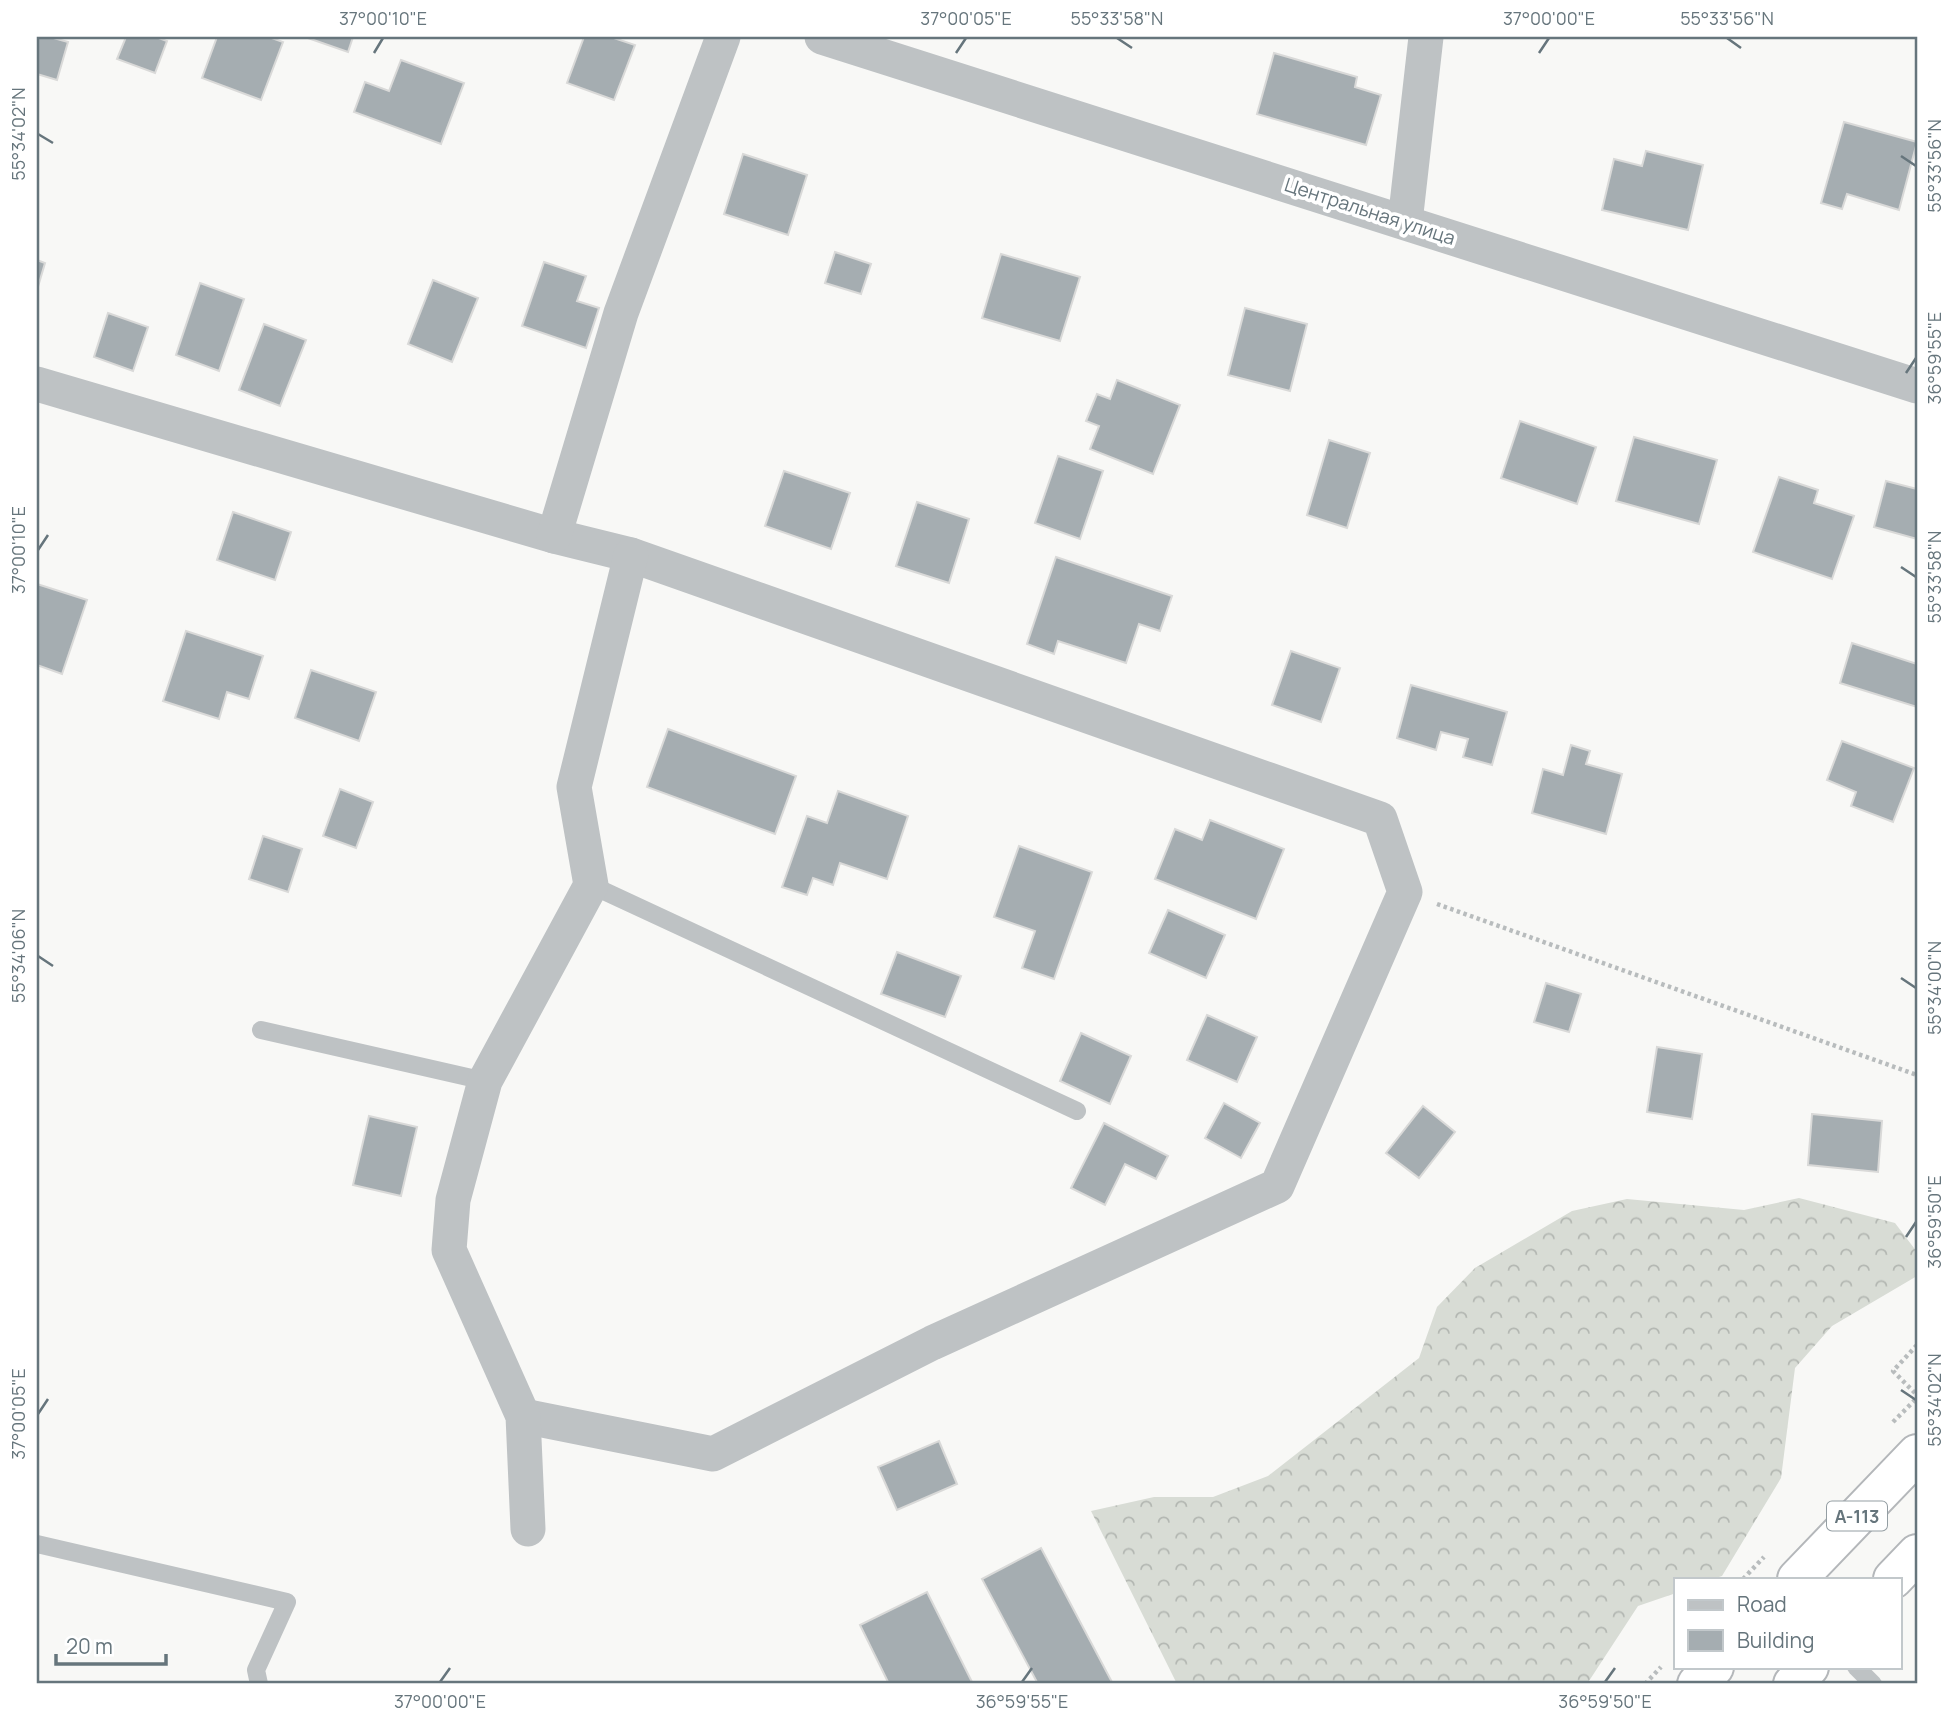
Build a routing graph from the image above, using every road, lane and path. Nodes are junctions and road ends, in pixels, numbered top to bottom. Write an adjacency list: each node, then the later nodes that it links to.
1 (723, 37): 7 (street)
2 (822, 37): 4 (street, Центральная улица)
3 (1426, 37): 4 (street)
4 (1405, 222): 6 (street, Центральная улица)
5 (37, 384): 7 (street)
6 (1917, 386)
7 (554, 536): 8 (street)
8 (631, 555): 9 (street); 10 (street)
9 (591, 885): 13 (street); 14 (lane)
10 (1405, 892): 12 (path); 17 (street)
11 (261, 1030): 13 (lane)
12 (1917, 1075)
13 (485, 1081): 17 (street)
14 (1077, 1111)
15 (1917, 1345): 16 (path)
16 (1917, 1395)
17 (523, 1416): 19 (street)
18 (1917, 1454): 22 (highway, А-113)
19 (528, 1529)
20 (37, 1544): 27 (lane)
21 (1917, 1554): 23 (highway)
22 (1798, 1578)
23 (1894, 1578)
24 (1713, 1668): 28 (highway)
25 (1809, 1668): 29 (highway)
26 (1857, 1668): 30 (lane)
27 (259, 1684)
28 (1697, 1684)
29 (1793, 1684)
30 (1873, 1684)

